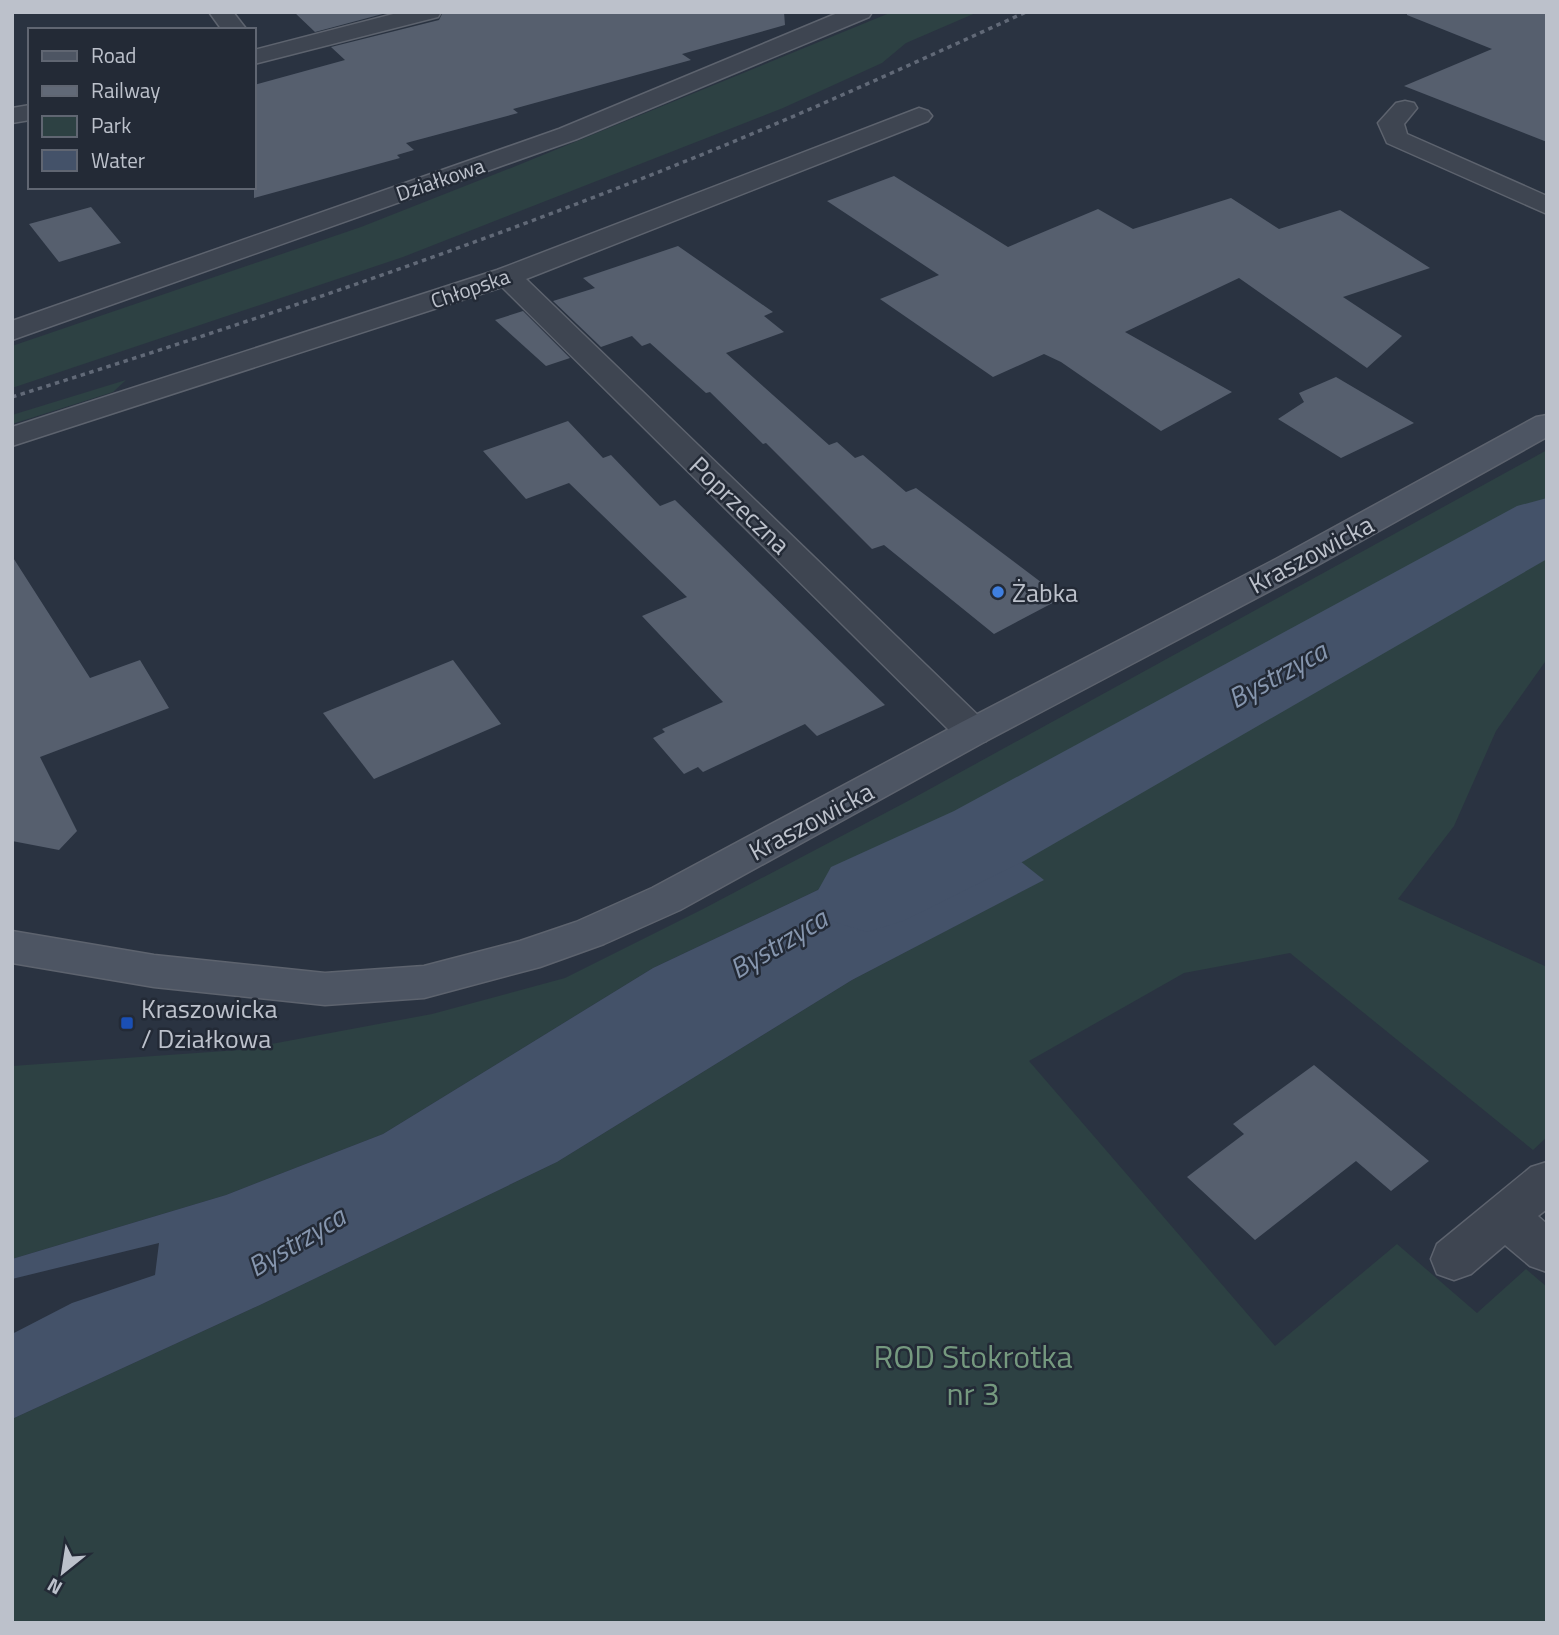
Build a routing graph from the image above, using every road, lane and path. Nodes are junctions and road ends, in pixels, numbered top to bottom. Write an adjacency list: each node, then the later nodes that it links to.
1 (220, 12): 4 (street)
2 (430, 12): 5 (street)
3 (861, 12): 10 (street, Działkowa)
4 (233, 28)
5 (256, 55)
6 (1405, 108): 8 (street)
7 (919, 116): 9 (street, Chłopska)
8 (1547, 206)
9 (507, 276): 12 (street, Chłopska); 13 (street, Poprzeczna)
10 (12, 331)
11 (1547, 424): 13 (street, Kraszowicka)
12 (12, 437)
13 (974, 732): 14 (street, Kraszowicka)
14 (12, 947)
15 (1547, 1181): 16 (street)
16 (1505, 1217): 17 (street); 18 (street)
17 (1547, 1252)
18 (1454, 1259)

